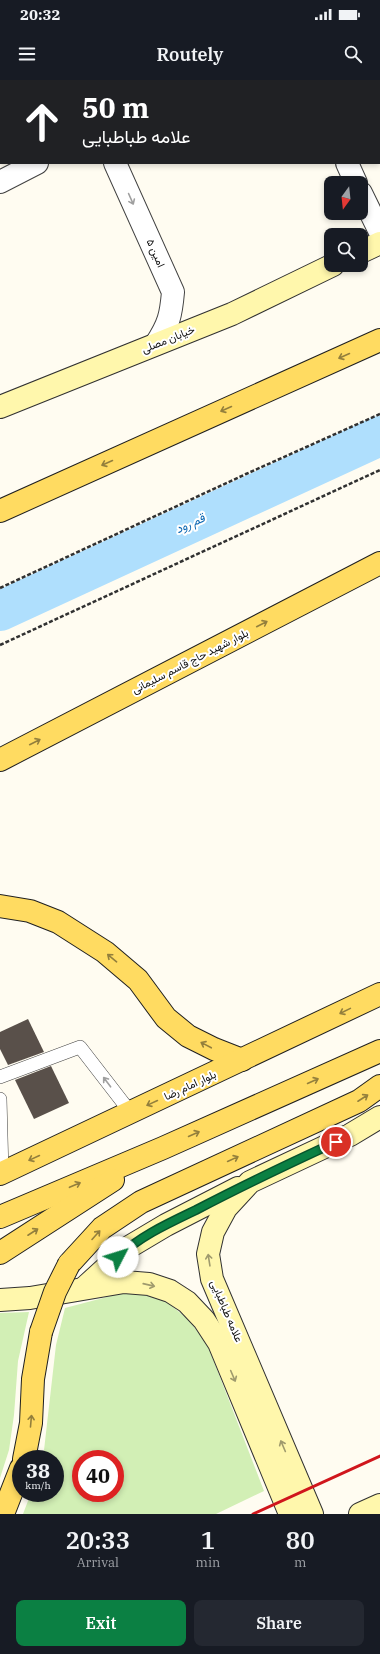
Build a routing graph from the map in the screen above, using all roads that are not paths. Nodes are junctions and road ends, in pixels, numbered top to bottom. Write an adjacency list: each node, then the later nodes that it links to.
1 (35, 164): 5 (street)
2 (115, 164): 12 (street, امین ۵, one-way to 12)
3 (347, 164): 4 (street)
4 (353, 176)
5 (0, 182)
6 (368, 207): 7 (street)
7 (380, 232)
8 (380, 243): 9 (street)
9 (368, 249)
10 (324, 269): 12 (street, خیابان مصلی)
11 (380, 340): 14 (main road, one-way to 14)
12 (156, 344): 13 (street, خیابان مصلی)
13 (0, 408)
14 (0, 511)
15 (380, 563): 16 (main road, بلوار شهید حاج قاسم سلیمانی, one-way to 15)
16 (0, 760)
17 (0, 906): 20 (main road, one-way to 17)
18 (380, 994): 20 (main road, بلوار امام رضا, one-way to 20)
19 (380, 1051): 26 (main road, one-way to 19)
20 (242, 1060): 24 (main road, بلوار امام رضا, one-way to 24)
21 (0, 1077): 24 (lane, one-way to 21)
22 (380, 1086): 33 (main road, one-way to 22, bridge)
23 (0, 1098): 27 (lane)
24 (130, 1113): 27 (main road, بلوار امام رضا, one-way to 27)
25 (380, 1117): 28 (street, علامه طباطبایی)
26 (163, 1148): 29 (main road, one-way to 26); 30 (main road, one-way to 26)
27 (1, 1174)
28 (250, 1182): 31 (street); 38 (street, علامه طباطبایی, one-way to 28)
29 (0, 1217)
30 (0, 1253)
31 (84, 1288): 32 (street, علامه طباطبایی); 37 (street, علامه طباطبایی, one-way to 37)
32 (0, 1300)
33 (26, 1450)
34 (12, 1491): 36 (main road)
35 (380, 1505): 39 (street)
36 (3, 1514)
37 (290, 1514)
38 (312, 1514)
39 (360, 1514)

